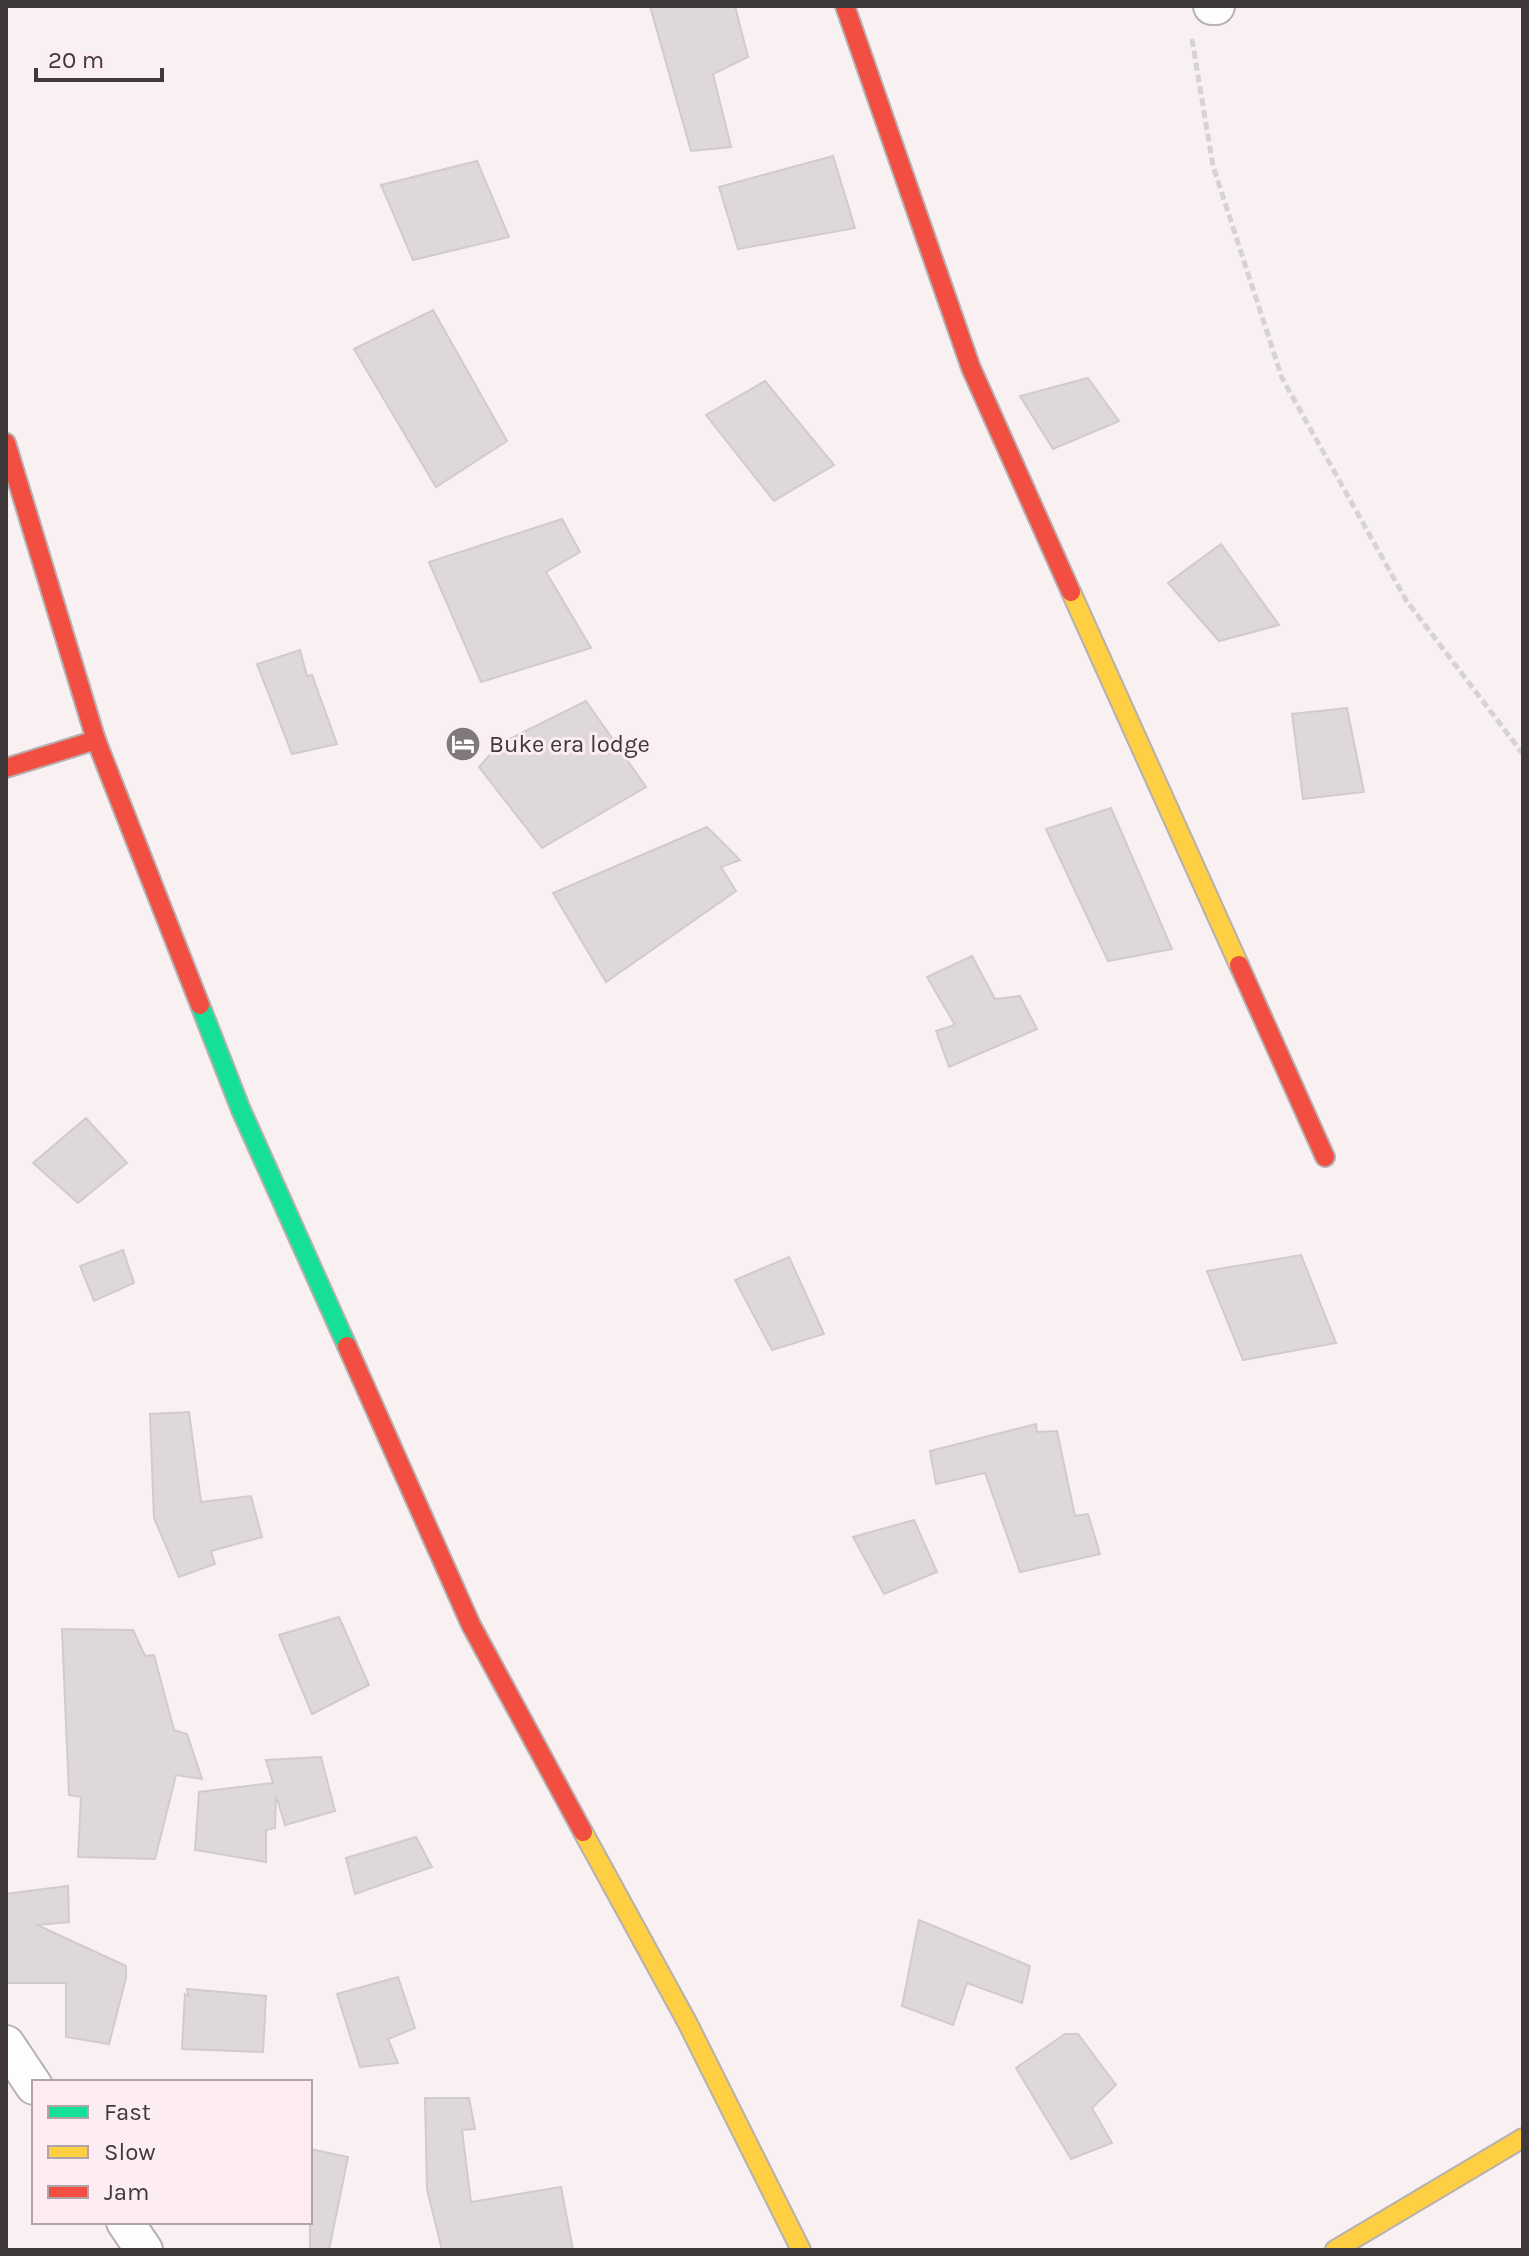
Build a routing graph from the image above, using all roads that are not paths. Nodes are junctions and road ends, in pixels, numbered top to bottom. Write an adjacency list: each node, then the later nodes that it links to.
1 (845, 6): 5 (main road)
2 (6, 443): 3 (main road)
3 (96, 740): 4 (main road); 11 (main road)
4 (6, 768)
5 (1325, 1157)
6 (6, 2044): 7 (street)
7 (32, 2083)
8 (1523, 2138): 12 (main road)
9 (126, 2224): 10 (street)
10 (144, 2250)
11 (801, 2250)
12 (1335, 2250)

